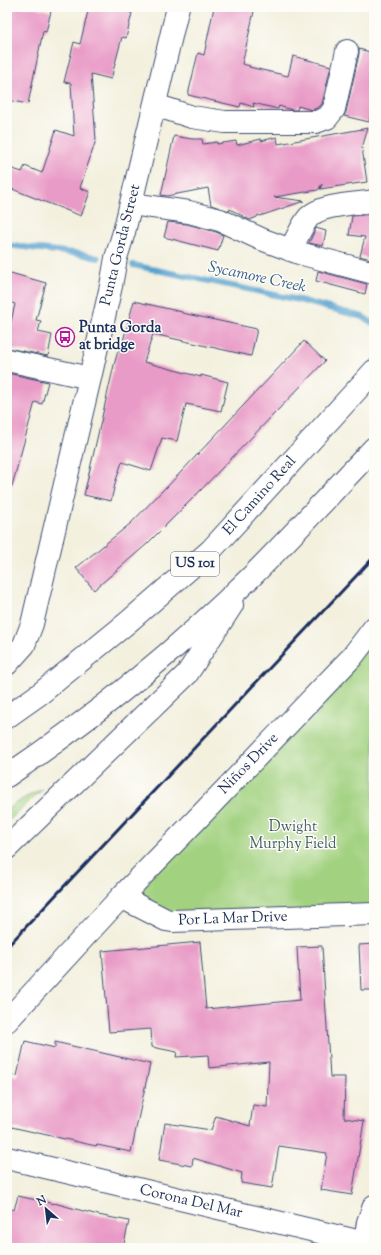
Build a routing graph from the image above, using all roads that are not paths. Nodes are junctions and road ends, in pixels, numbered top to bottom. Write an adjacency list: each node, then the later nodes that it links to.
1 (178, 7): 3 (main road, Punta Gorda Street)
2 (347, 51): 3 (main road)
3 (155, 105): 5 (main road, Punta Gorda Street)
4 (374, 201): 6 (main road)
5 (131, 204): 6 (main road); 10 (main road, Punta Gorda Street)
6 (290, 250): 7 (main road)
7 (374, 273)
8 (7, 360): 10 (main road)
9 (374, 371): 15 (main road, El Camino Real / US 101)
10 (90, 378): 14 (main road, Punta Gorda Street)
11 (374, 448): 12 (main road, US 101)
12 (252, 575): 16 (main road, US 101); 17 (main road)
13 (374, 628): 18 (main road, Niños Drive)
14 (7, 664)
15 (7, 717)
16 (7, 776)
17 (7, 848)
18 (121, 898): 19 (main road, Por La Mar Drive); 20 (main road)
19 (374, 914)
20 (7, 1021)
21 (7, 1158): 23 (main road, Corona Del Mar)
22 (374, 1206): 23 (main road)
23 (369, 1244)

